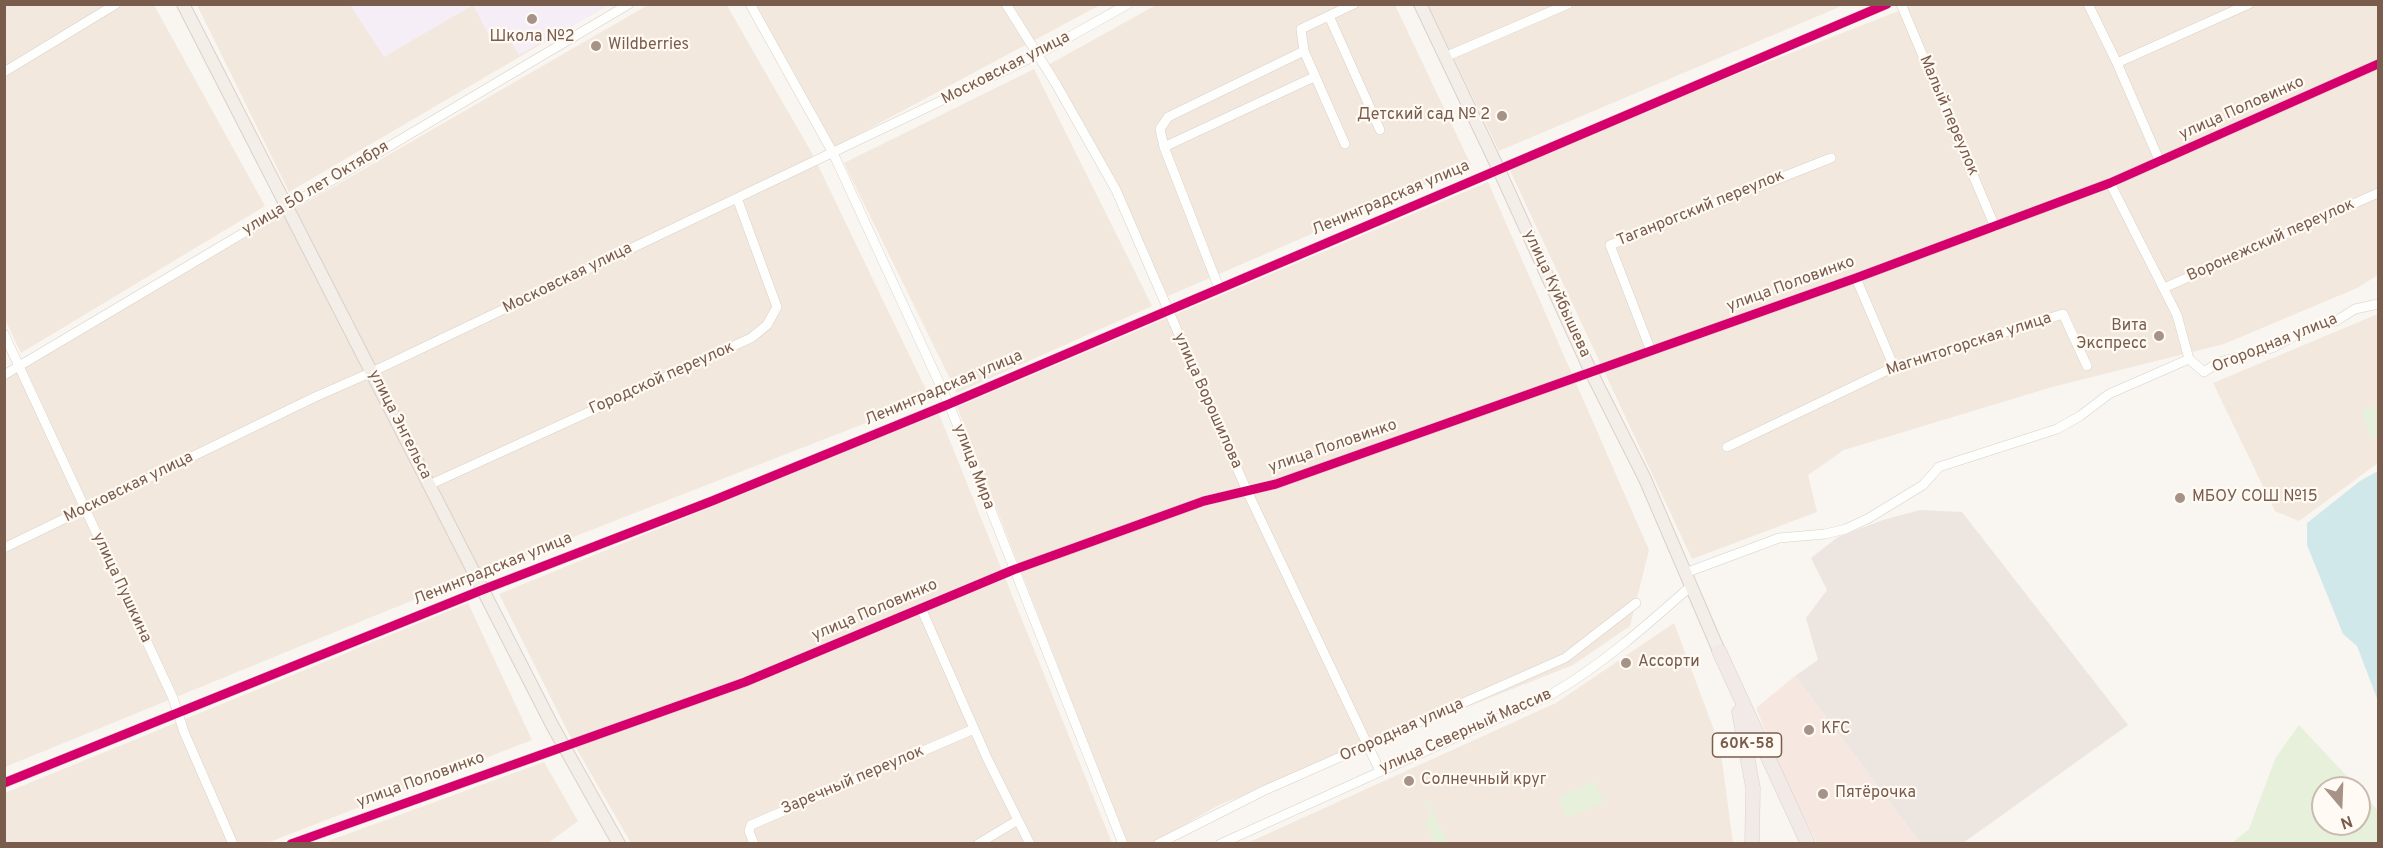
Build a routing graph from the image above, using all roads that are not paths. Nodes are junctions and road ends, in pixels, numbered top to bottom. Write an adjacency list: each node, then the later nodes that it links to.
1 (116, 4): 20 (street)
2 (183, 4): 32 (main road, улица Энгельса)
3 (629, 4): 32 (street, улица 50 лет Октября)
4 (750, 4): 25 (street, улица Мира)
5 (1006, 4): 16 (street, улица Ворошилова)
6 (1128, 4): 16 (street, Московская улица)
7 (1354, 4): 14 (street)
8 (1419, 4): 17 (main road, улица Куйбышева)
9 (1568, 4): 17 (street)
10 (1901, 4): 33 (street, Малый переулок)
11 (2088, 4): 18 (street)
12 (2249, 4): 18 (street)
13 (1880, 6): 28 (street, Ленинградская улица)
14 (1329, 16): 15 (street); 22 (street)
15 (1304, 51): 21 (street); 24 (street)
16 (1037, 55): 25 (street, Московская улица); 38 (street, улица Ворошилова)
17 (1445, 57): 28 (main road, улица Куйбышева)
18 (2117, 63): 27 (street)
19 (2379, 64): 27 (street, улица Половинко)
20 (4, 72)
21 (1314, 76): 23 (street); 24 (street)
22 (1380, 130)
23 (1344, 144)
24 (1164, 147): 35 (street)
25 (833, 153): 31 (street, Московская улица); 48 (street, улица Мира)
26 (1831, 158): 40 (street, Таганрогский переулок)
27 (2160, 162): 29 (street, улица Половинко)
28 (1499, 170): 35 (street, Ленинградская улица); 46 (main road, улица Куйбышева)
29 (2110, 183): 33 (street, улица Половинко); 36 (street)
30 (2379, 193): 36 (street, Воронежский переулок)
31 (737, 198): 45 (street, Московская улица); 50 (street, Городской переулок)
32 (287, 206): 43 (street, улица 50 лет Октября); 45 (main road, улица Энгельса)
33 (1995, 227): 34 (street, улица Половинко)
34 (1856, 278): 40 (street, улица Половинко); 44 (street)
35 (1219, 288): 38 (street, Ленинградская улица)
36 (2164, 288): 41 (street)
37 (2379, 304): 41 (street, Огородная улица)
38 (1167, 310): 48 (street, Ленинградская улица); 51 (street, улица Ворошилова)
39 (4, 334): 43 (street, улица Пушкина)
40 (1651, 351): 46 (street, улица Половинко)
41 (2189, 359): 55 (street, Огородная улица)
42 (2087, 366): 44 (street, Магнитогорская улица)
43 (20, 367): 47 (street, улица 50 лет Октября); 52 (street, улица Пушкина)
44 (1894, 367): 49 (street, Магнитогорская улица)
45 (372, 372): 50 (main road, улица Энгельса); 52 (street, Московская улица)
46 (1591, 372): 51 (street, улица Половинко); 55 (main road, улица Куйбышева)
47 (4, 375)
48 (949, 404): 54 (street, улица Мира); 57 (street, Ленинградская улица)
49 (1726, 447)
50 (429, 484): 57 (main road, улица Энгельса)
51 (1247, 491): 54 (street, улица Половинко); 64 (street, улица Ворошилова)
52 (84, 509): 53 (street, Московская улица); 61 (street, улица Пушкина)
53 (4, 548)
54 (1013, 570): 59 (street, улица Половинко); 74 (street, улица Мира)
55 (1685, 573): 56 (main road, улица Куйбышева)
56 (1691, 586): 60 (main road, улица Куйбышева); 65 (street, улица Северный Массив)
57 (482, 590): 61 (street, Ленинградская улица); 63 (main road, улица Энгельса)
58 (1636, 603): 64 (street, Огородная улица)
59 (921, 608): 62 (street); 63 (street, улица Половинко)
60 (1719, 651): 77 (highway, 60К-58); 78 (highway)
61 (178, 715): 66 (street, Ленинградская улица); 68 (street, улица Пушкина)
62 (974, 729): 67 (street); 71 (street, Заречный переулок)
63 (563, 746): 69 (street, улица Половинко); 70 (main road, улица Энгельса)
64 (1367, 746): 65 (street, улица Ворошилова); 75 (street, Огородная улица)
65 (1380, 771): 76 (street, улица Северный Массив)
66 (4, 783)
67 (1018, 820): 72 (street); 73 (street)
68 (233, 843)
69 (291, 843)
70 (619, 843)
71 (754, 843)
72 (978, 843)
73 (1030, 843)
74 (1123, 843)
75 (1158, 843)
76 (1220, 843)
77 (1752, 843)
78 (1808, 843)

